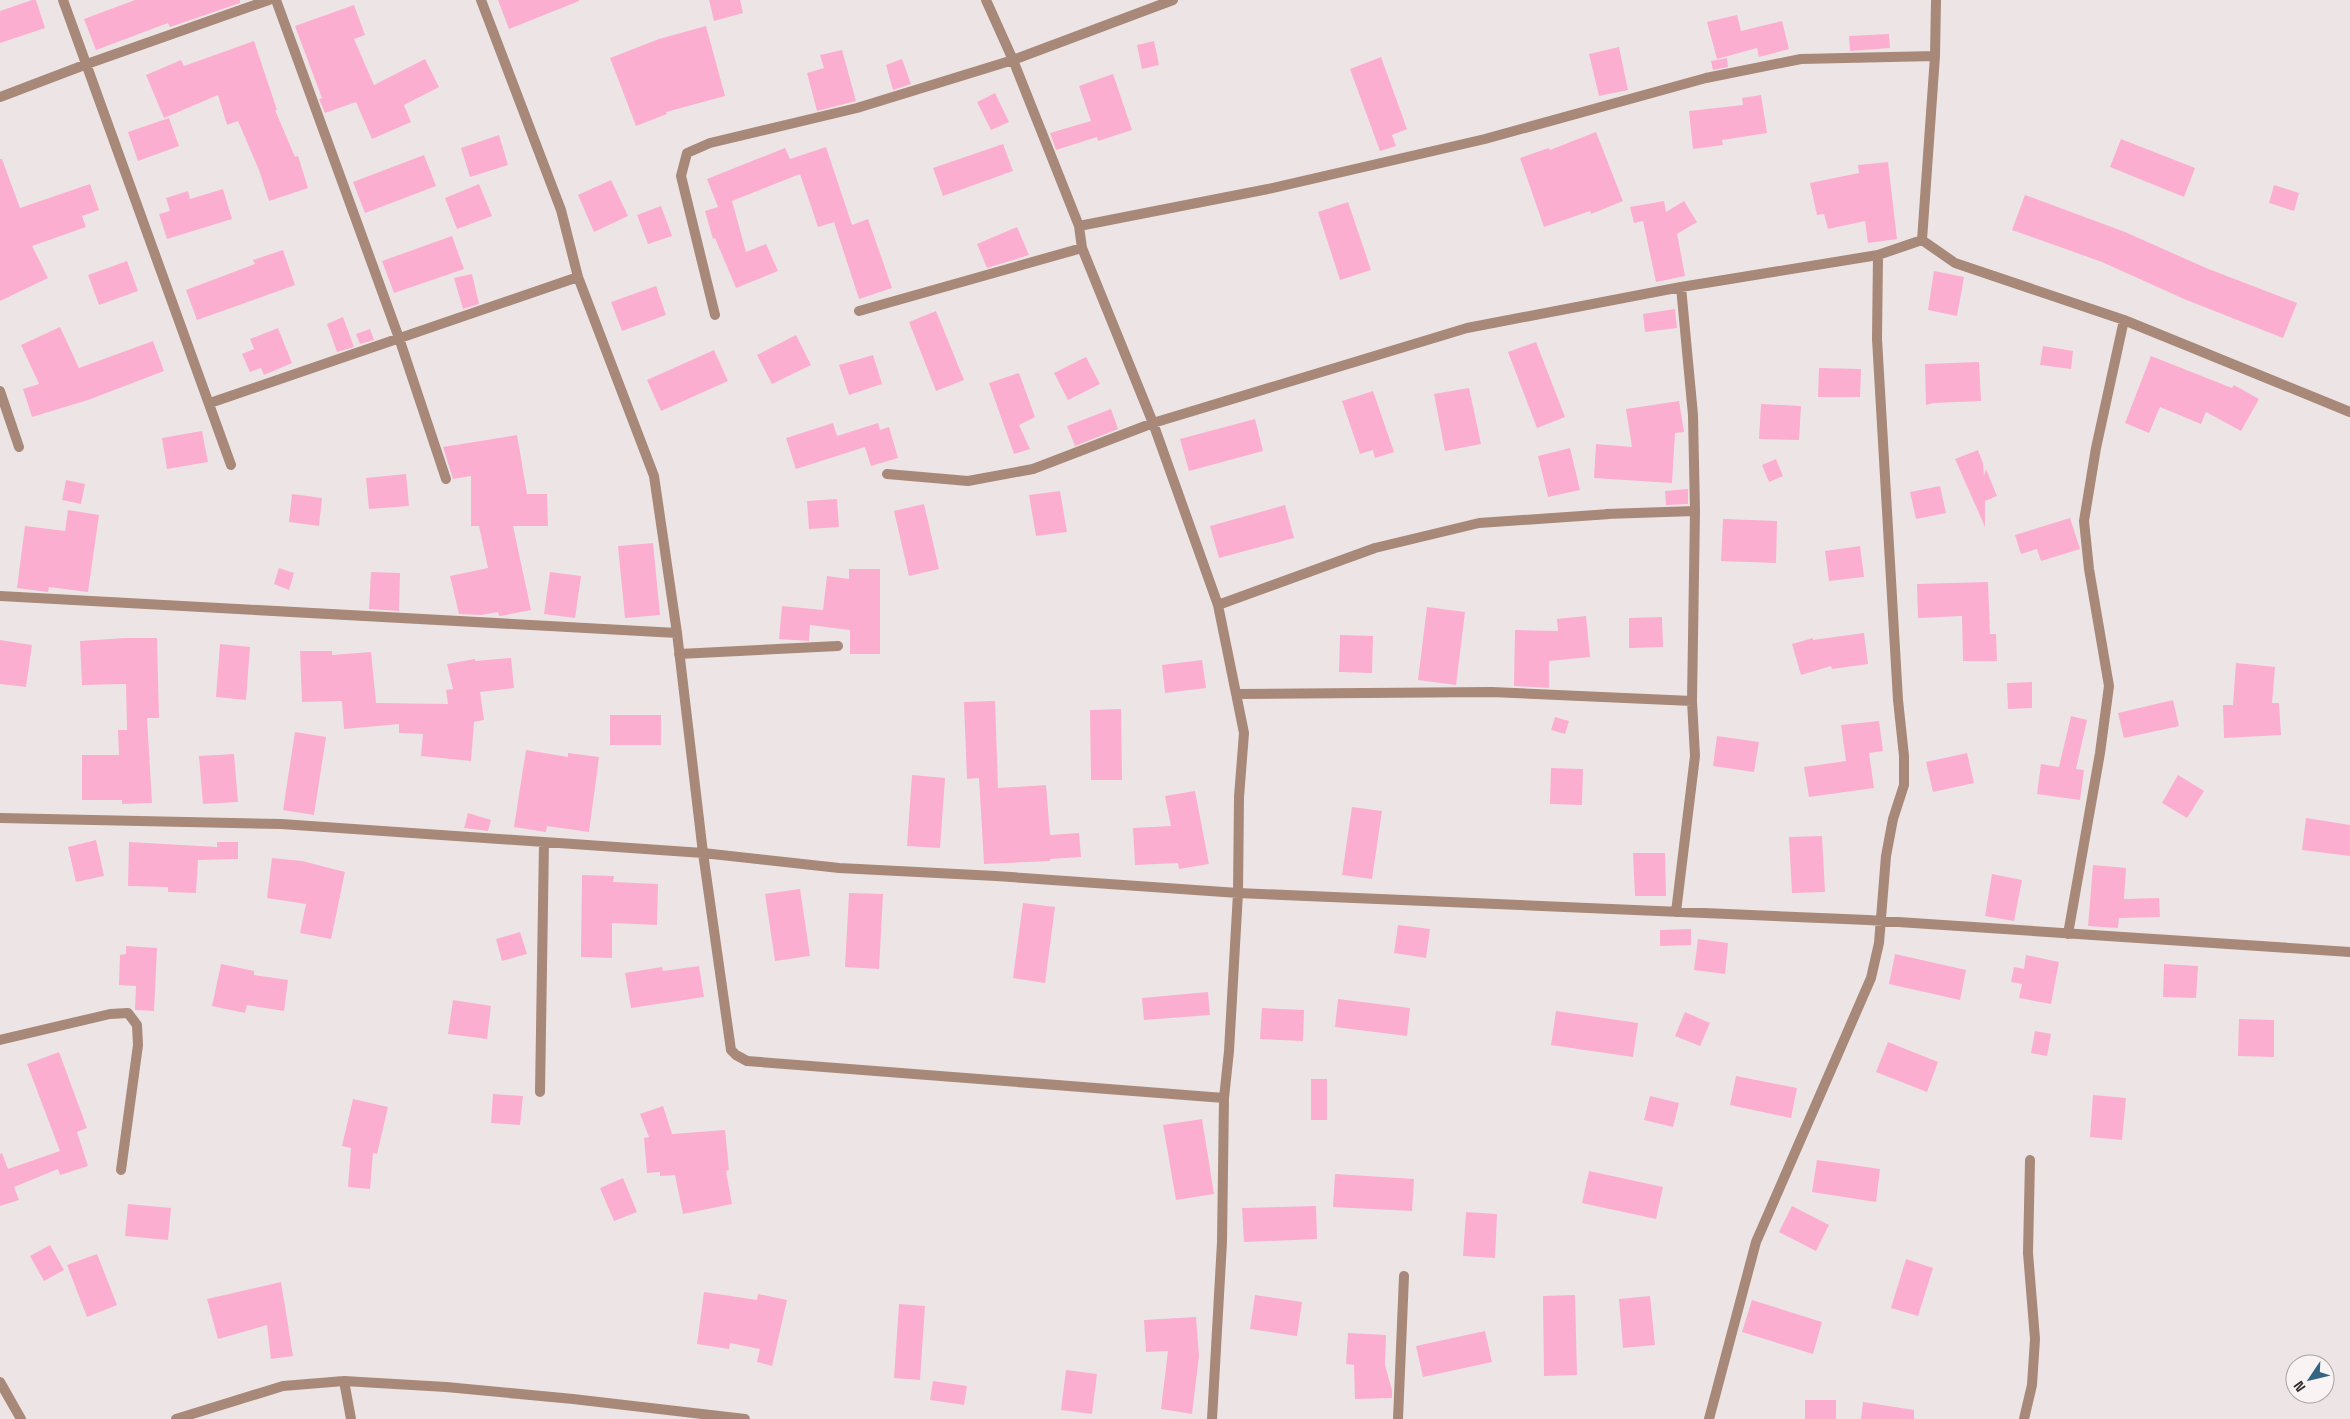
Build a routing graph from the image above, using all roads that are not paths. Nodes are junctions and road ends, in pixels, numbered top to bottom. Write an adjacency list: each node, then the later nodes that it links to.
1 (64, 0): 10 (street)
2 (269, 0): 10 (street)
3 (276, 0): 21 (street)
4 (481, 0): 16 (street)
5 (986, 0): 9 (street)
6 (1172, 0): 9 (street)
7 (1936, 0): 8 (street)
8 (1935, 56): 12 (street); 13 (street)
9 (1013, 60): 12 (street); 19 (street)
10 (86, 64): 11 (street); 23 (street)
11 (0, 97)
12 (1079, 226): 14 (street)
13 (1922, 240): 15 (street); 20 (street)
14 (1082, 248): 18 (street); 25 (street)
15 (1878, 255): 17 (street); 45 (street)
16 (578, 278): 21 (street); 35 (street)
17 (1681, 286): 25 (street); 30 (street)
18 (859, 311)
19 (715, 315)
20 (2124, 320): 24 (street); 46 (street)
21 (399, 338): 23 (street); 29 (street)
22 (0, 391): 26 (street)
23 (210, 403): 27 (street)
24 (2350, 412)
25 (1154, 423): 28 (street); 34 (street)
26 (19, 448)
27 (231, 465)
28 (887, 474)
29 (446, 479)
30 (1695, 511): 31 (street); 39 (street)
31 (1610, 514): 32 (street); 34 (street)
32 (1526, 516)
33 (0, 596): 35 (street)
34 (1218, 605): 38 (street)
35 (677, 633): 37 (street)
36 (838, 646): 37 (street)
37 (679, 654): 42 (street)
38 (1236, 694): 39 (street); 43 (street)
39 (1692, 701): 44 (street)
40 (0, 818): 41 (street)
41 (544, 842): 42 (street); 49 (street)
42 (703, 853): 43 (street); 50 (street)
43 (1238, 893): 44 (street); 50 (street)
44 (1676, 912): 45 (street)
45 (1881, 922): 46 (street); 62 (street)
46 (2068, 934): 47 (street)
47 (2350, 952)
48 (0, 1040): 52 (street)
49 (540, 1092)
50 (1224, 1098): 60 (street)
51 (2030, 1160): 63 (street)
52 (121, 1170)
53 (1404, 1276): 61 (street)
54 (344, 1381): 57 (street); 58 (street); 59 (street)
55 (0, 1382): 56 (street)
56 (21, 1419)
57 (176, 1419)
58 (351, 1419)
59 (743, 1419)
60 (1212, 1419)
61 (1398, 1419)
62 (1709, 1419)
63 (2024, 1419)

